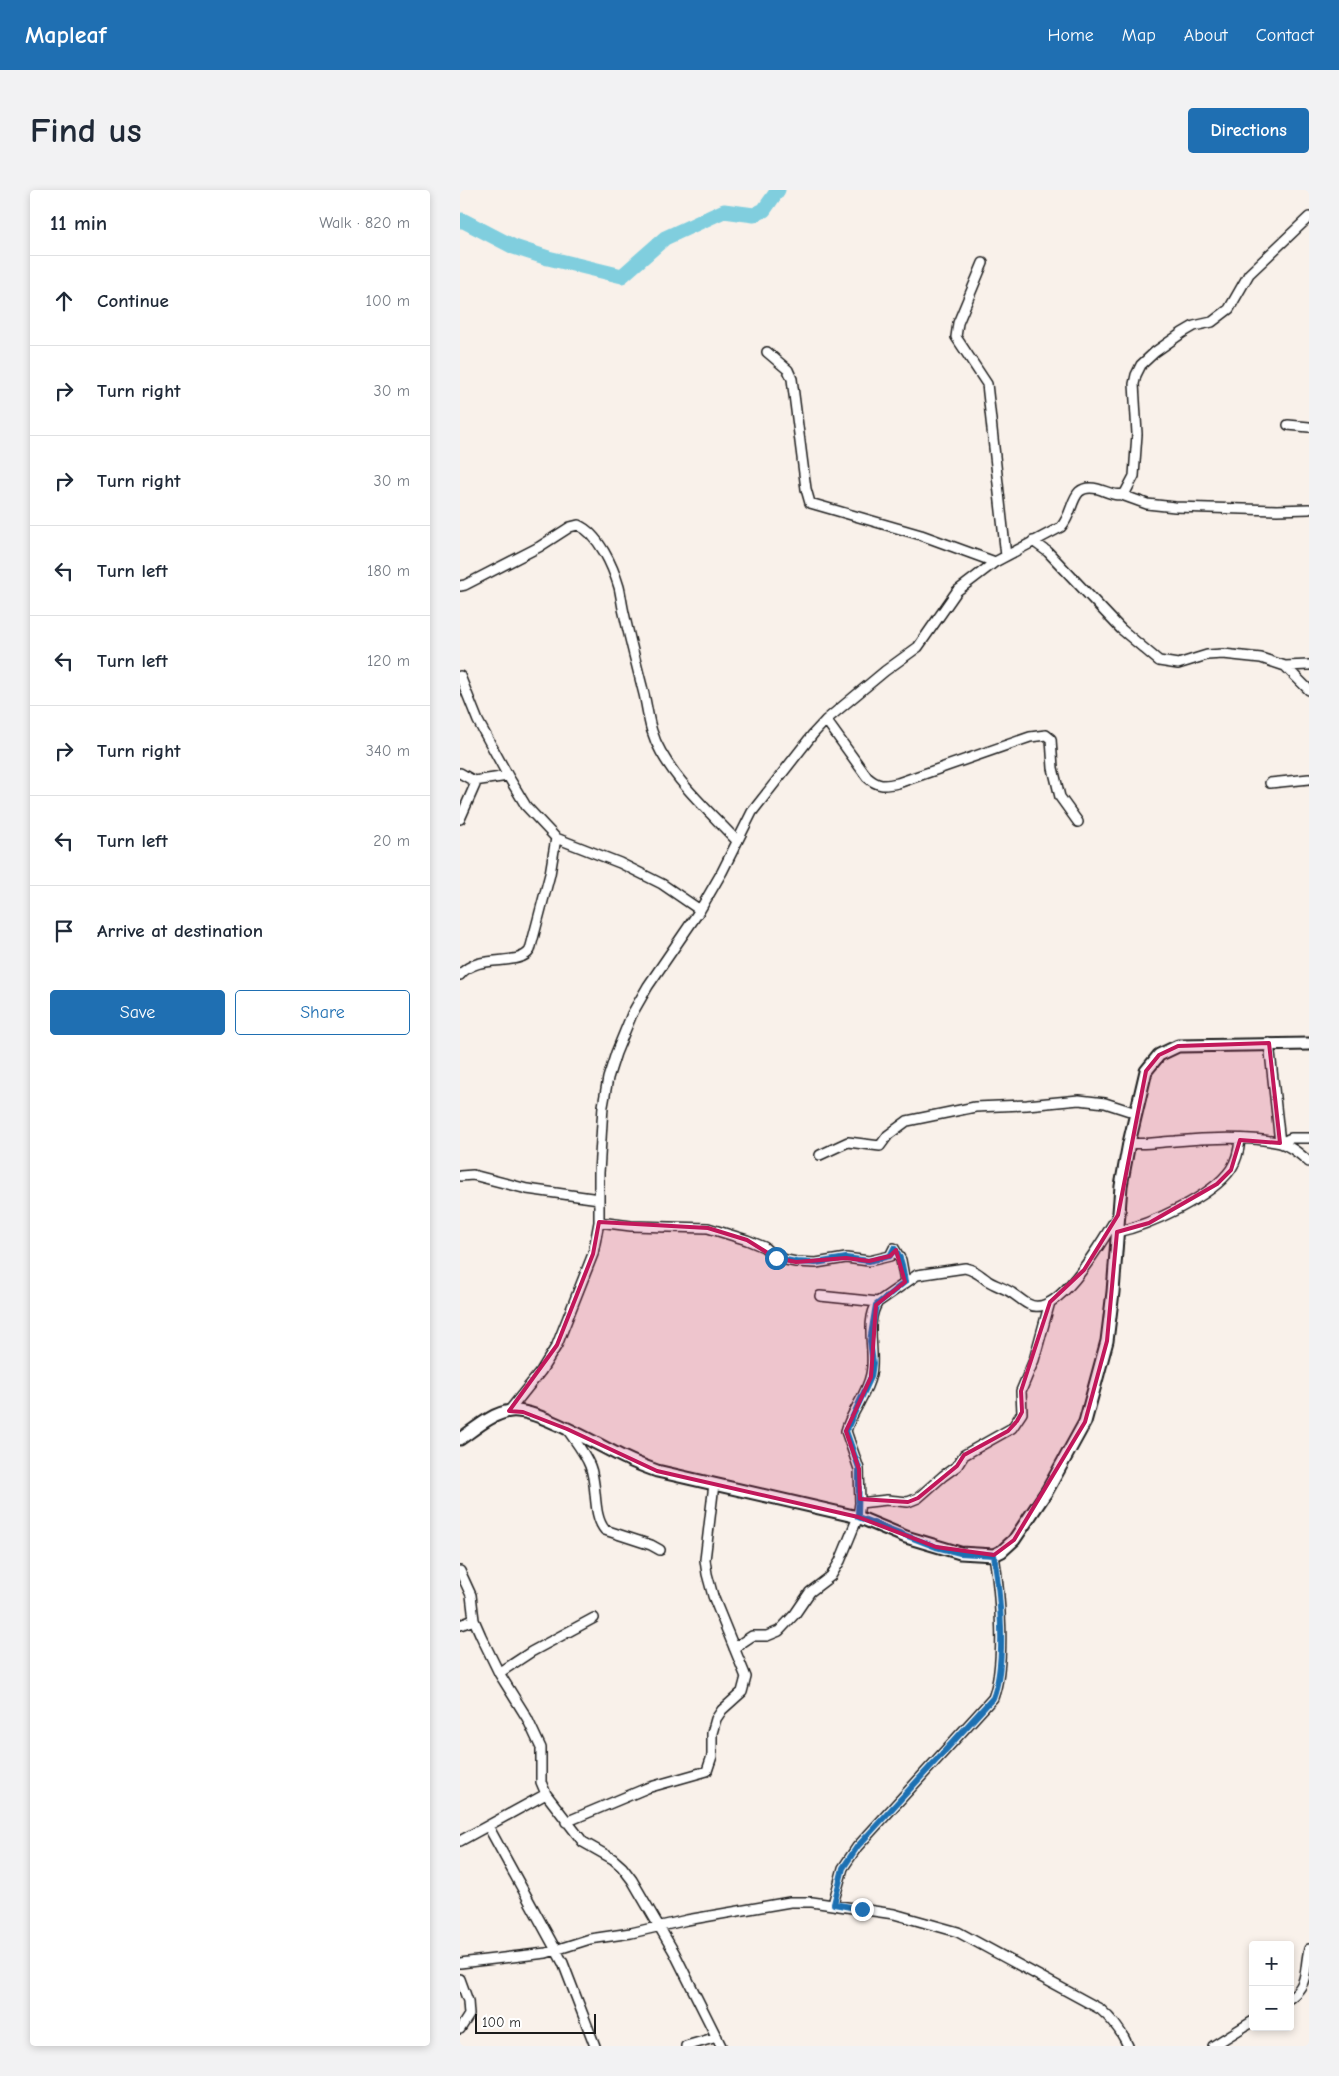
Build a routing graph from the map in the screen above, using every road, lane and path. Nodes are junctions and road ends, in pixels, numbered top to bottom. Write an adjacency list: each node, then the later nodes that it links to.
1 (1309, 217): 6 (street)
2 (983, 263): 9 (street)
3 (767, 352): 10 (street)
4 (1288, 425): 5 (street)
5 (1309, 428)
6 (1122, 495): 7 (street); 8 (street)
7 (1309, 509)
8 (1033, 541): 9 (street); 13 (street)
9 (1006, 556): 10 (street)
10 (995, 562): 17 (street)
11 (460, 586): 26 (street)
12 (1309, 665): 13 (street)
13 (1284, 666): 16 (street)
14 (460, 676): 15 (street)
15 (462, 689): 19 (street)
16 (1309, 690)
17 (826, 720): 24 (street); 26 (street)
18 (460, 773): 21 (street)
19 (508, 776): 21 (street); 25 (street)
20 (1309, 779): 22 (street)
21 (474, 781): 23 (street)
22 (1270, 783)
23 (460, 819)
24 (1078, 822)
25 (556, 838): 27 (street); 28 (street)
26 (737, 841): 27 (street)
27 (700, 910): 39 (street)
28 (460, 975)
29 (1269, 1043): 30 (street); 31 (street); 35 (street)
30 (1309, 1044)
31 (1136, 1113): 34 (street); 36 (street)
32 (1309, 1138): 35 (street)
33 (1240, 1140): 34 (street); 35 (street); 42 (street)
34 (1129, 1143): 40 (street)
35 (1280, 1143): 37 (street)
36 (820, 1155)
37 (1309, 1162)
38 (460, 1176): 39 (street)
39 (599, 1199): 41 (street)
40 (1118, 1216): 42 (street); 46 (street)
41 (599, 1222): 43 (street); 47 (street)
42 (1117, 1232): 54 (street)
43 (905, 1282): 45 (street); 46 (street)
44 (820, 1296): 45 (street)
45 (878, 1302): 51 (street)
46 (1050, 1302): 51 (street)
47 (510, 1411): 48 (street); 49 (street)
48 (567, 1429): 50 (street); 53 (street)
49 (460, 1439)
50 (714, 1484): 52 (street); 59 (street)
51 (860, 1503): 52 (street)
52 (858, 1517): 54 (street); 59 (street)
53 (660, 1550)
54 (994, 1555): 65 (street)
55 (460, 1571): 57 (street)
56 (594, 1618): 60 (street)
57 (474, 1620): 58 (street); 60 (street)
58 (460, 1626)
59 (734, 1648): 62 (street)
60 (499, 1673): 61 (street)
61 (546, 1794): 62 (street); 63 (street)
62 (566, 1822): 66 (street)
63 (488, 1826): 64 (street); 68 (street)
64 (460, 1841)
65 (834, 1904): 66 (street); 78 (street)
66 (660, 1926): 68 (street); 74 (street)
67 (1309, 1949): 71 (street)
68 (555, 1950): 69 (street); 75 (street)
69 (460, 1963)
70 (460, 1979): 73 (street)
71 (1294, 1995)
72 (1249, 2024): 79 (street)
73 (460, 2029)
74 (717, 2037): 76 (street); 77 (street)
75 (595, 2046)
76 (686, 2046)
77 (720, 2046)
78 (1128, 2046)
79 (1213, 2046)

